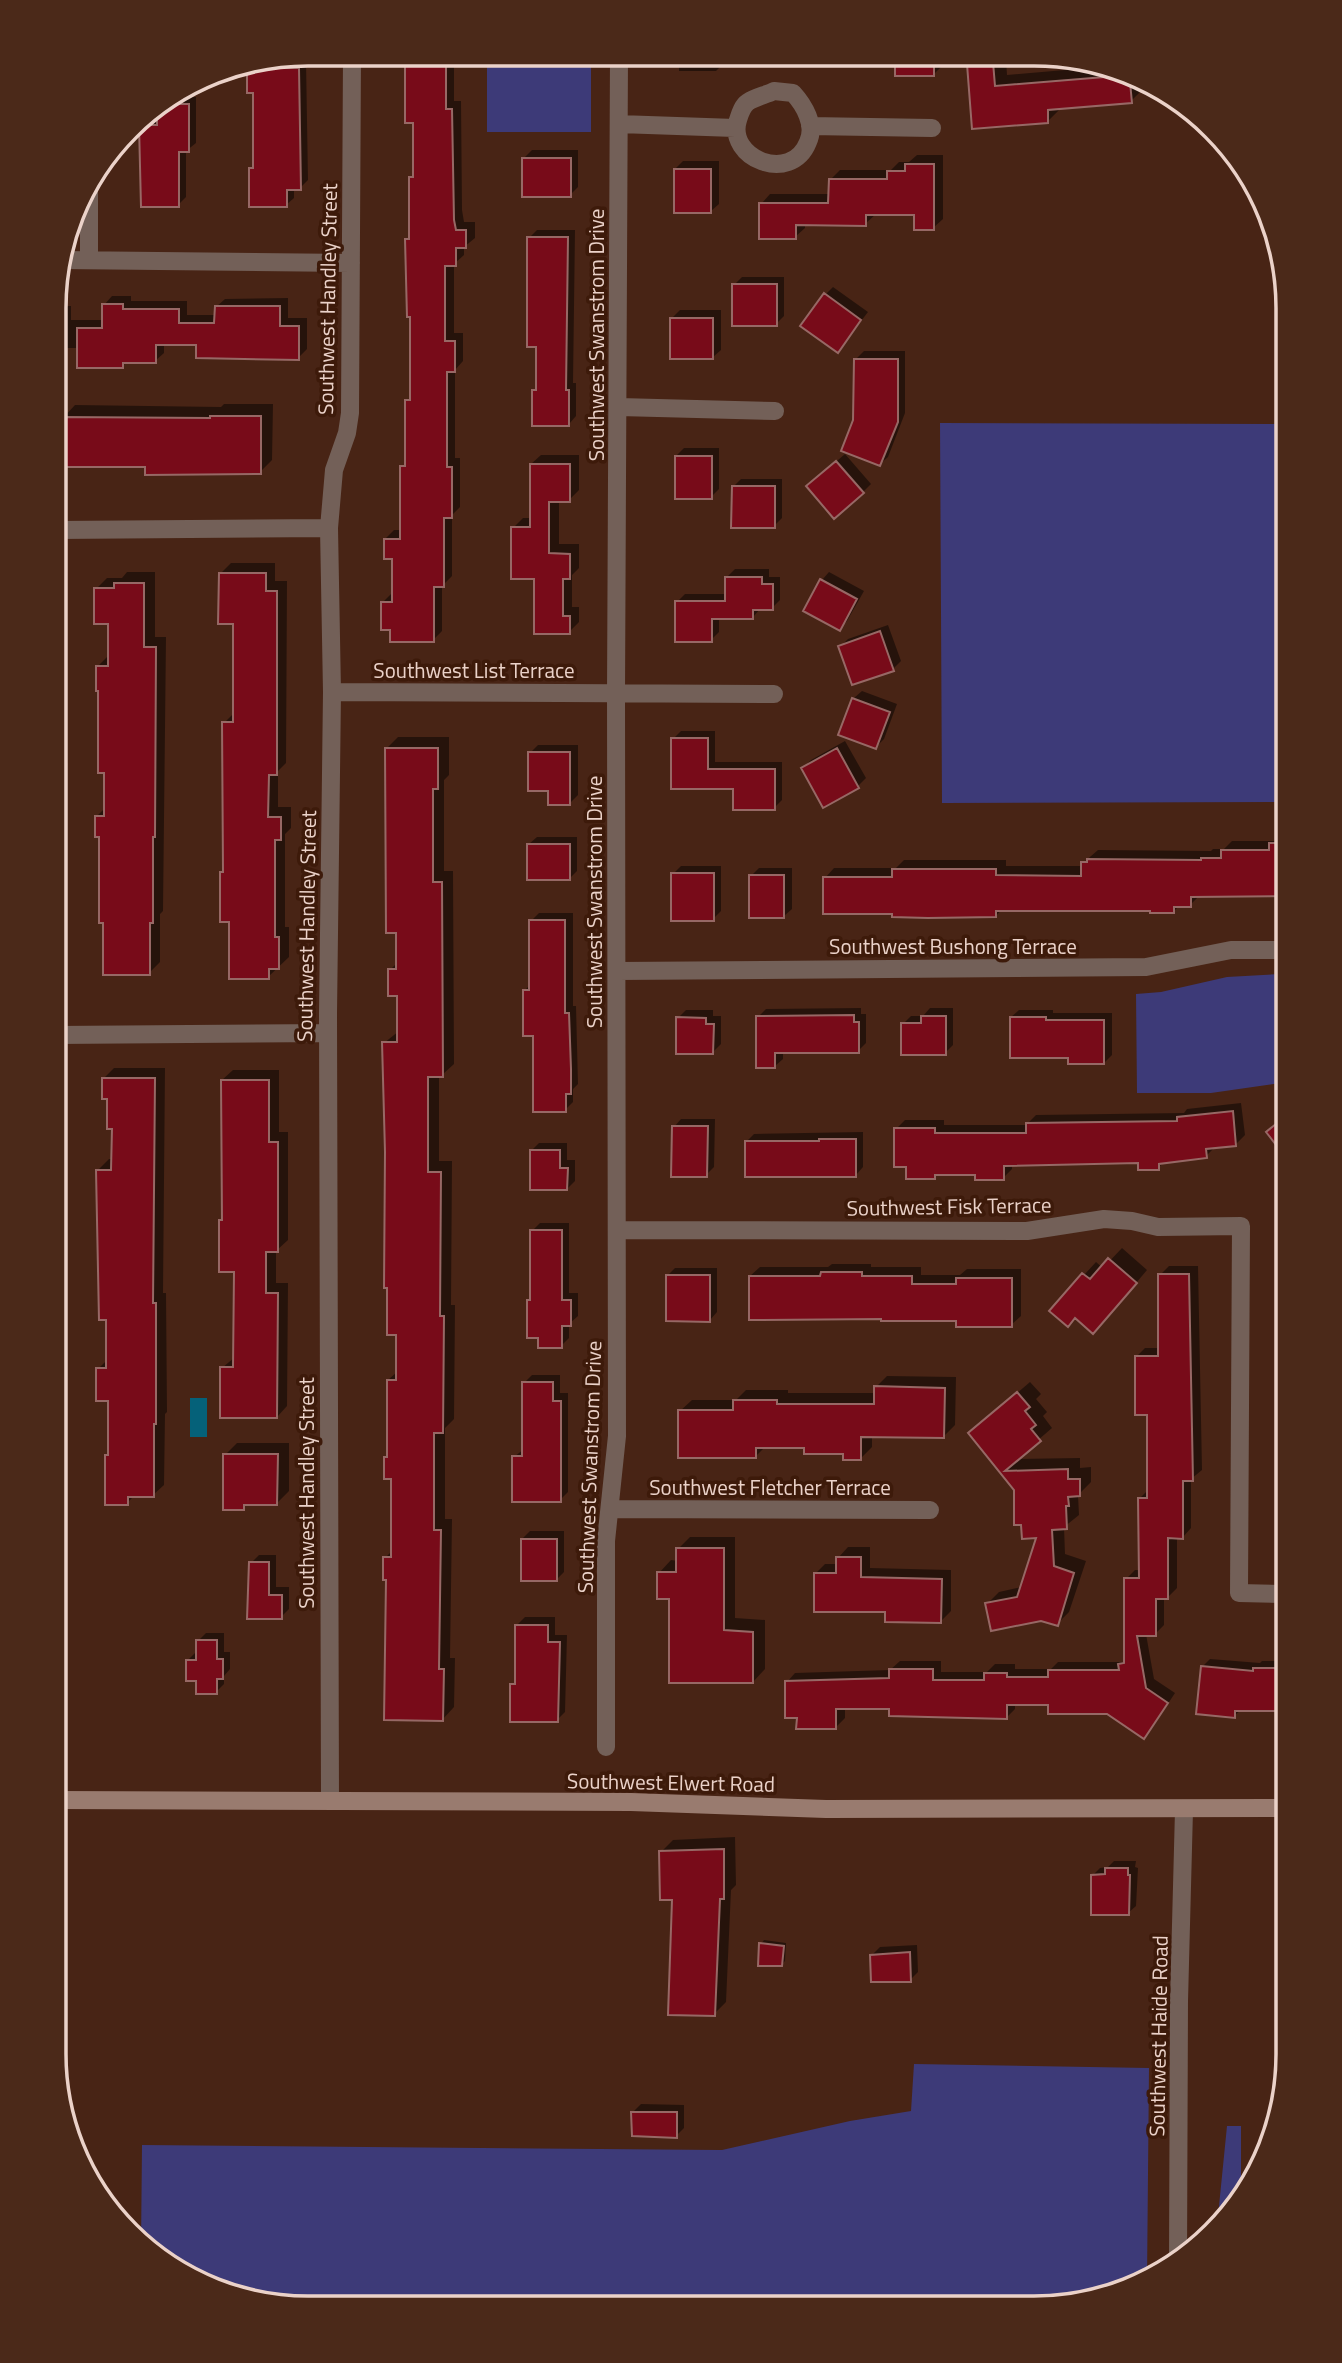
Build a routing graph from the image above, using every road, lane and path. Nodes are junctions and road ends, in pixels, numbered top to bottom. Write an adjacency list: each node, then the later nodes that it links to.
1 (352, 67): 10 (street, Southwest Handley Street)
2 (619, 67): 3 (street, Southwest Swanstrom Drive)
3 (619, 124): 5 (street); 11 (street, Southwest Swanstrom Drive)
4 (810, 127): 5 (street); 5 (street); 6 (street)
5 (736, 128)
6 (932, 128)
7 (89, 208): 9 (street)
8 (72, 260): 9 (street)
9 (89, 260): 10 (street)
10 (351, 262): 13 (street, Southwest Handley Street)
11 (619, 407): 12 (street); 16 (street, Southwest Swanstrom Drive)
12 (775, 411)
13 (329, 528): 14 (street); 15 (street, Southwest Handley Street)
14 (66, 530)
15 (332, 692): 16 (street, Southwest List Terrace); 20 (street, Southwest Handley Street)
16 (616, 693): 17 (street, Southwest List Terrace); 19 (street, Southwest Swanstrom Drive)
17 (774, 694)
18 (1276, 950): 19 (street, Southwest Bushong Terrace)
19 (617, 971): 22 (street, Southwest Swanstrom Drive)
20 (328, 1033): 21 (street); 28 (street, Southwest Handley Street)
21 (66, 1035)
22 (619, 1230): 23 (street, Southwest Swanstrom Drive); 25 (street, Southwest Fisk Terrace)
23 (610, 1509): 24 (street, Southwest Fletcher Terrace); 26 (street, Southwest Swanstrom Drive)
24 (930, 1510)
25 (1275, 1594)
26 (606, 1747)
27 (66, 1800): 28 (main road, Southwest Elwert Road)
28 (330, 1801): 30 (main road, Southwest Elwert Road)
29 (1275, 1808): 30 (main road, Southwest Elwert Road)
30 (1184, 1810): 31 (street, Southwest Haide Road)
31 (1178, 2248)

